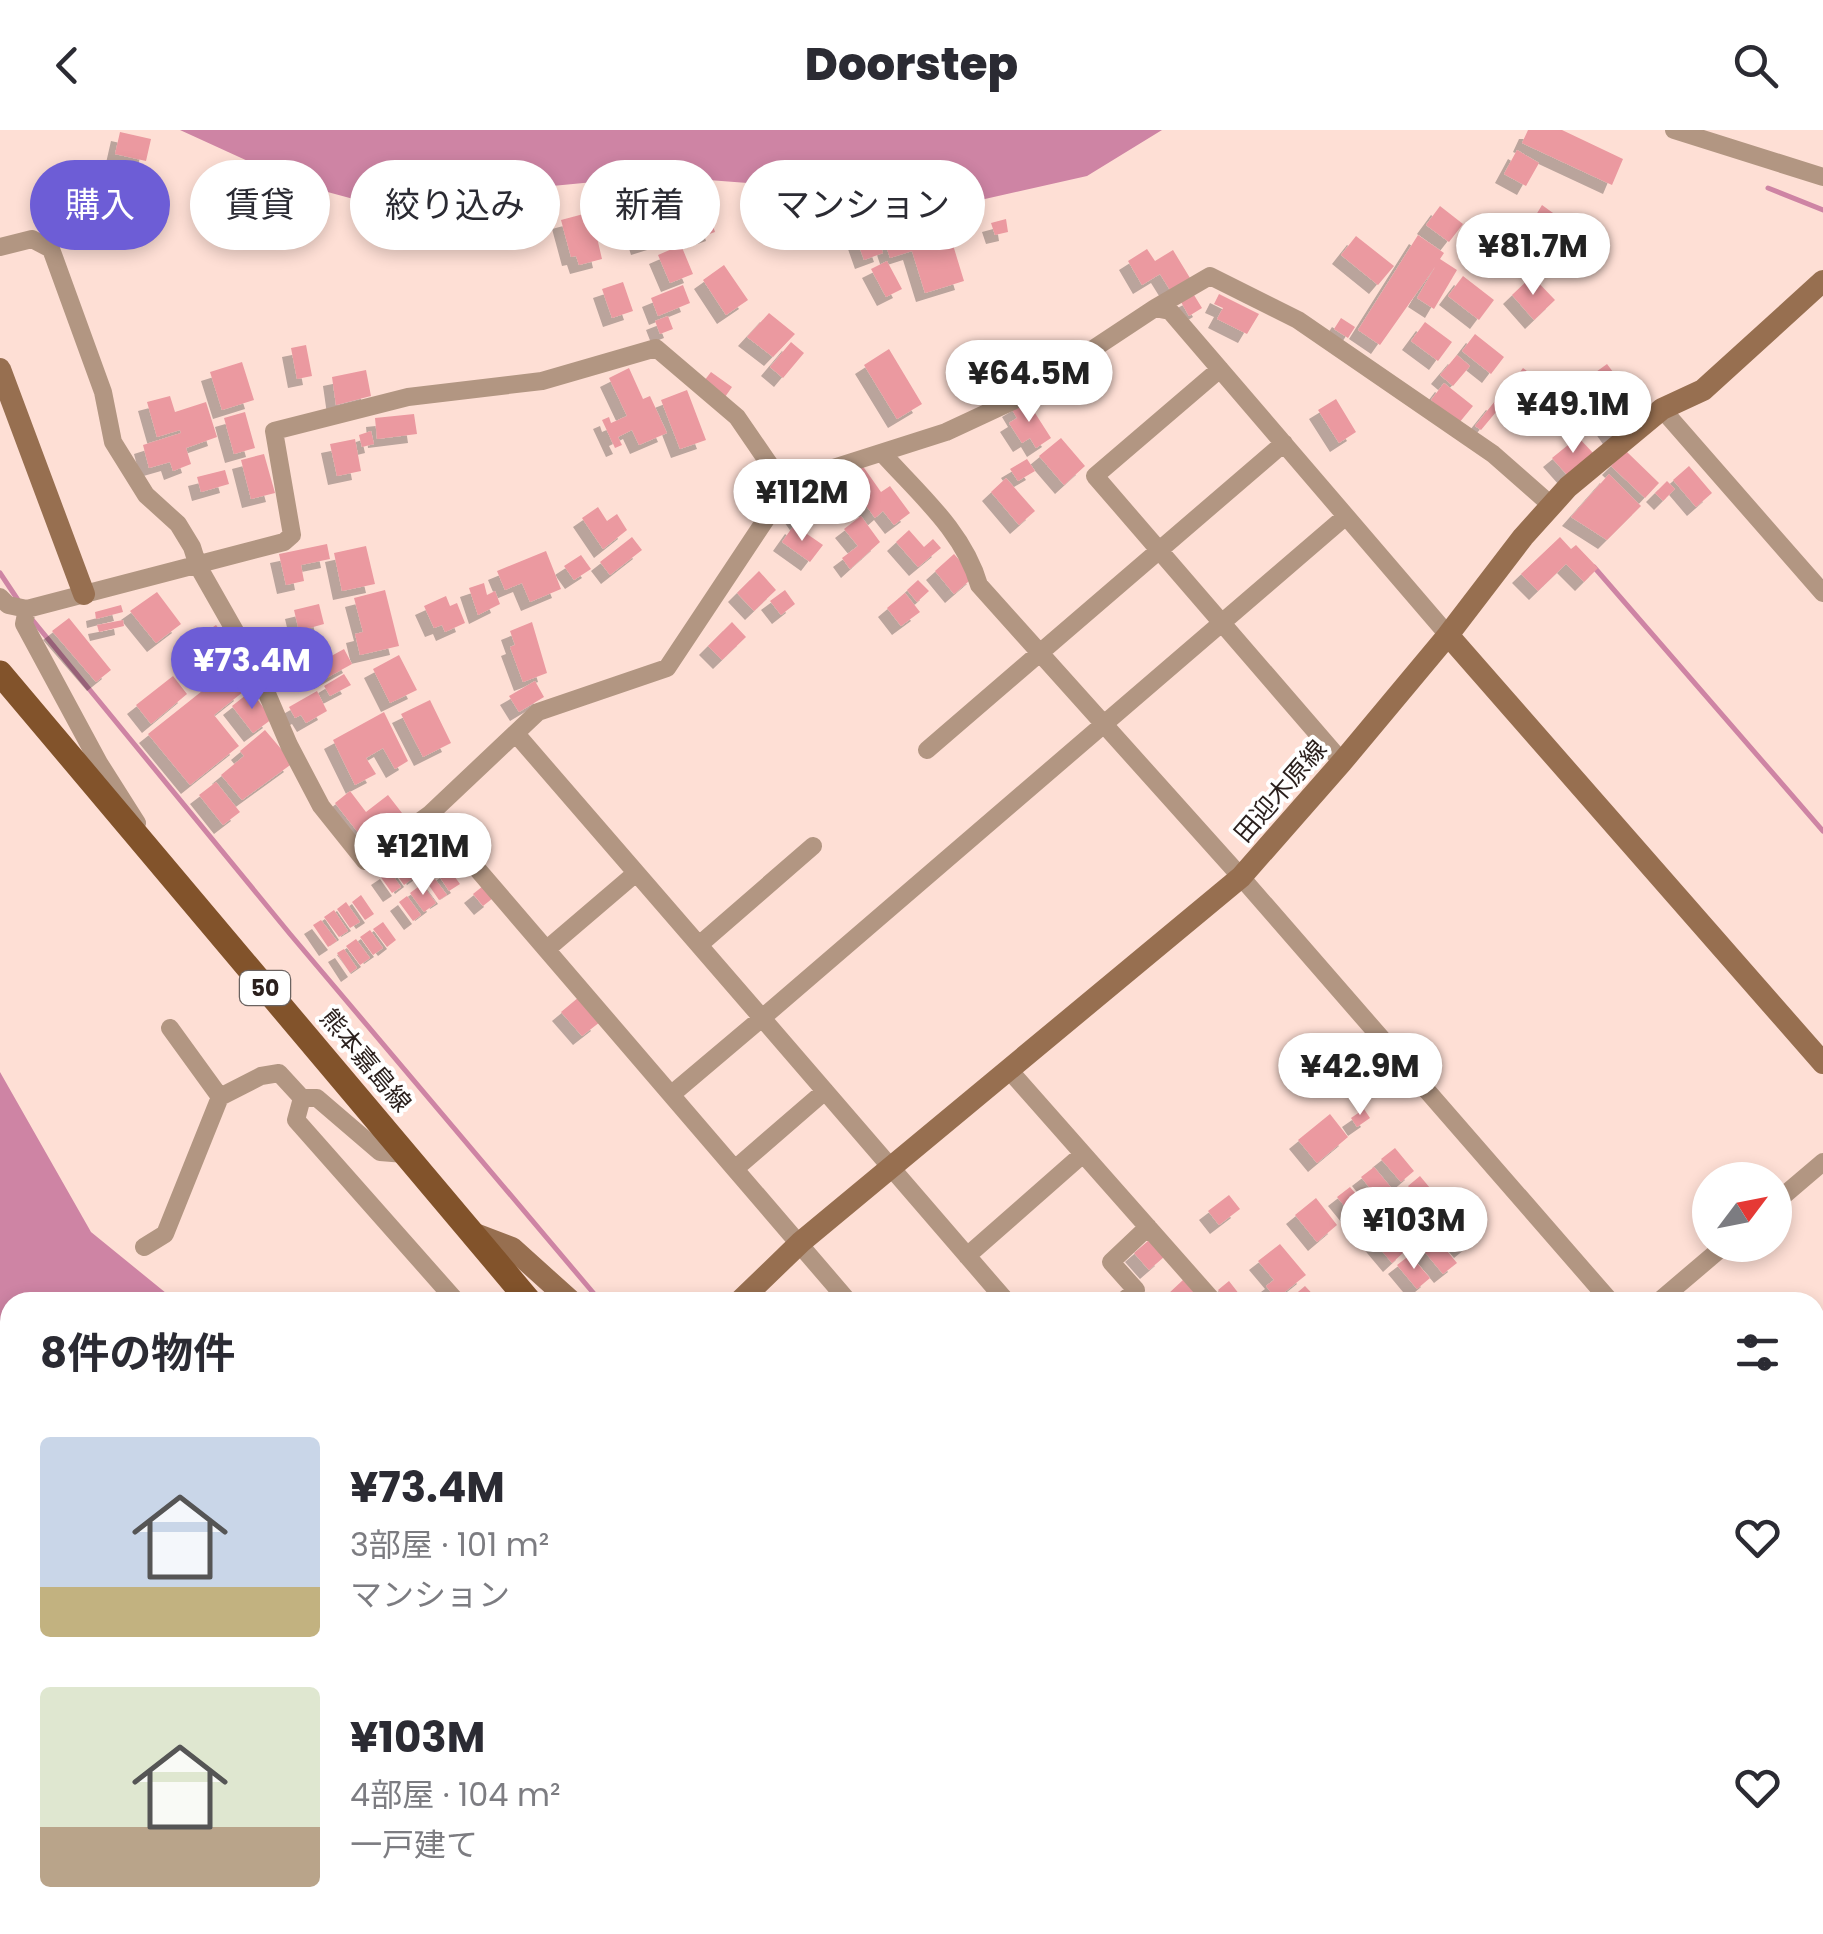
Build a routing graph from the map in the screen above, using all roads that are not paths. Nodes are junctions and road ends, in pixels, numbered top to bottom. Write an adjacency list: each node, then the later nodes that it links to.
1 (1674, 130): 2 (street)
2 (1823, 177)
3 (0, 247): 15 (street)
4 (1823, 280): 8 (main road, 田迎木原線)
5 (1155, 308): 7 (street); 10 (street); 12 (street)
6 (0, 368): 17 (main road)
7 (1220, 369): 9 (street); 14 (street)
8 (1662, 409): 12 (main road, 田迎木原線); 16 (street)
9 (1284, 443): 13 (street); 14 (street)
10 (883, 454): 11 (street); 22 (street)
11 (784, 484): 15 (street); 25 (street)
12 (1551, 505): 21 (main road, 田迎木原線)
13 (1346, 516): 20 (street); 21 (street)
14 (1160, 551): 20 (street); 22 (street)
15 (198, 566): 17 (street); 28 (street)
16 (1823, 593)
17 (84, 594): 19 (street)
18 (0, 596): 19 (street)
19 (27, 609): 30 (street)
20 (1222, 624): 24 (street); 27 (street)
21 (1448, 634): 27 (main road, 田迎木原線); 37 (main road)
22 (1039, 652): 24 (street); 26 (street)
23 (0, 673): 30 (main road, 熊本嘉島線 / 50)
24 (1104, 724): 32 (street); 35 (street)
25 (517, 735): 28 (street); 31 (street)
26 (927, 750)
27 (1342, 762): 32 (main road, 田迎木原線)
28 (430, 814): 34 (street)
29 (813, 846): 33 (street)
30 (148, 852): 43 (main road, 熊本嘉島線 / 50)
31 (636, 872): 33 (street); 34 (street)
32 (1241, 877): 38 (main road, 田迎木原線); 63 (street)
33 (699, 946): 35 (street)
34 (547, 950): 40 (street)
35 (762, 1018): 39 (street); 40 (street)
36 (170, 1028): 41 (street)
37 (1823, 1063)
38 (1009, 1070): 44 (street); 47 (main road, 田迎木原線)
39 (825, 1091): 46 (street); 47 (street)
40 (672, 1094): 46 (street)
41 (220, 1098): 42 (street); 52 (street)
42 (302, 1098): 43 (street); 55 (street)
43 (405, 1154): 50 (main road, 熊本嘉島線 / 50)
44 (1083, 1154): 49 (street); 53 (street)
45 (1823, 1162): 48 (street)
46 (736, 1168): 51 (street)
47 (890, 1168): 51 (main road, 田迎木原線); 53 (street)
48 (1792, 1188)
49 (1148, 1227): 61 (street); 62 (street)
50 (470, 1232): 56 (main road, 熊本嘉島線 / 50); 57 (main road)
51 (801, 1242): 58 (main road, 田迎木原線); 59 (street)
52 (144, 1247)
53 (967, 1256): 60 (street)
54 (1706, 1262): 64 (street)
55 (448, 1292)
56 (521, 1292)
57 (561, 1292)
58 (749, 1292)
59 (841, 1292)
60 (998, 1292)
61 (1134, 1292)
62 (1205, 1292)
63 (1602, 1292)
64 (1670, 1292)

